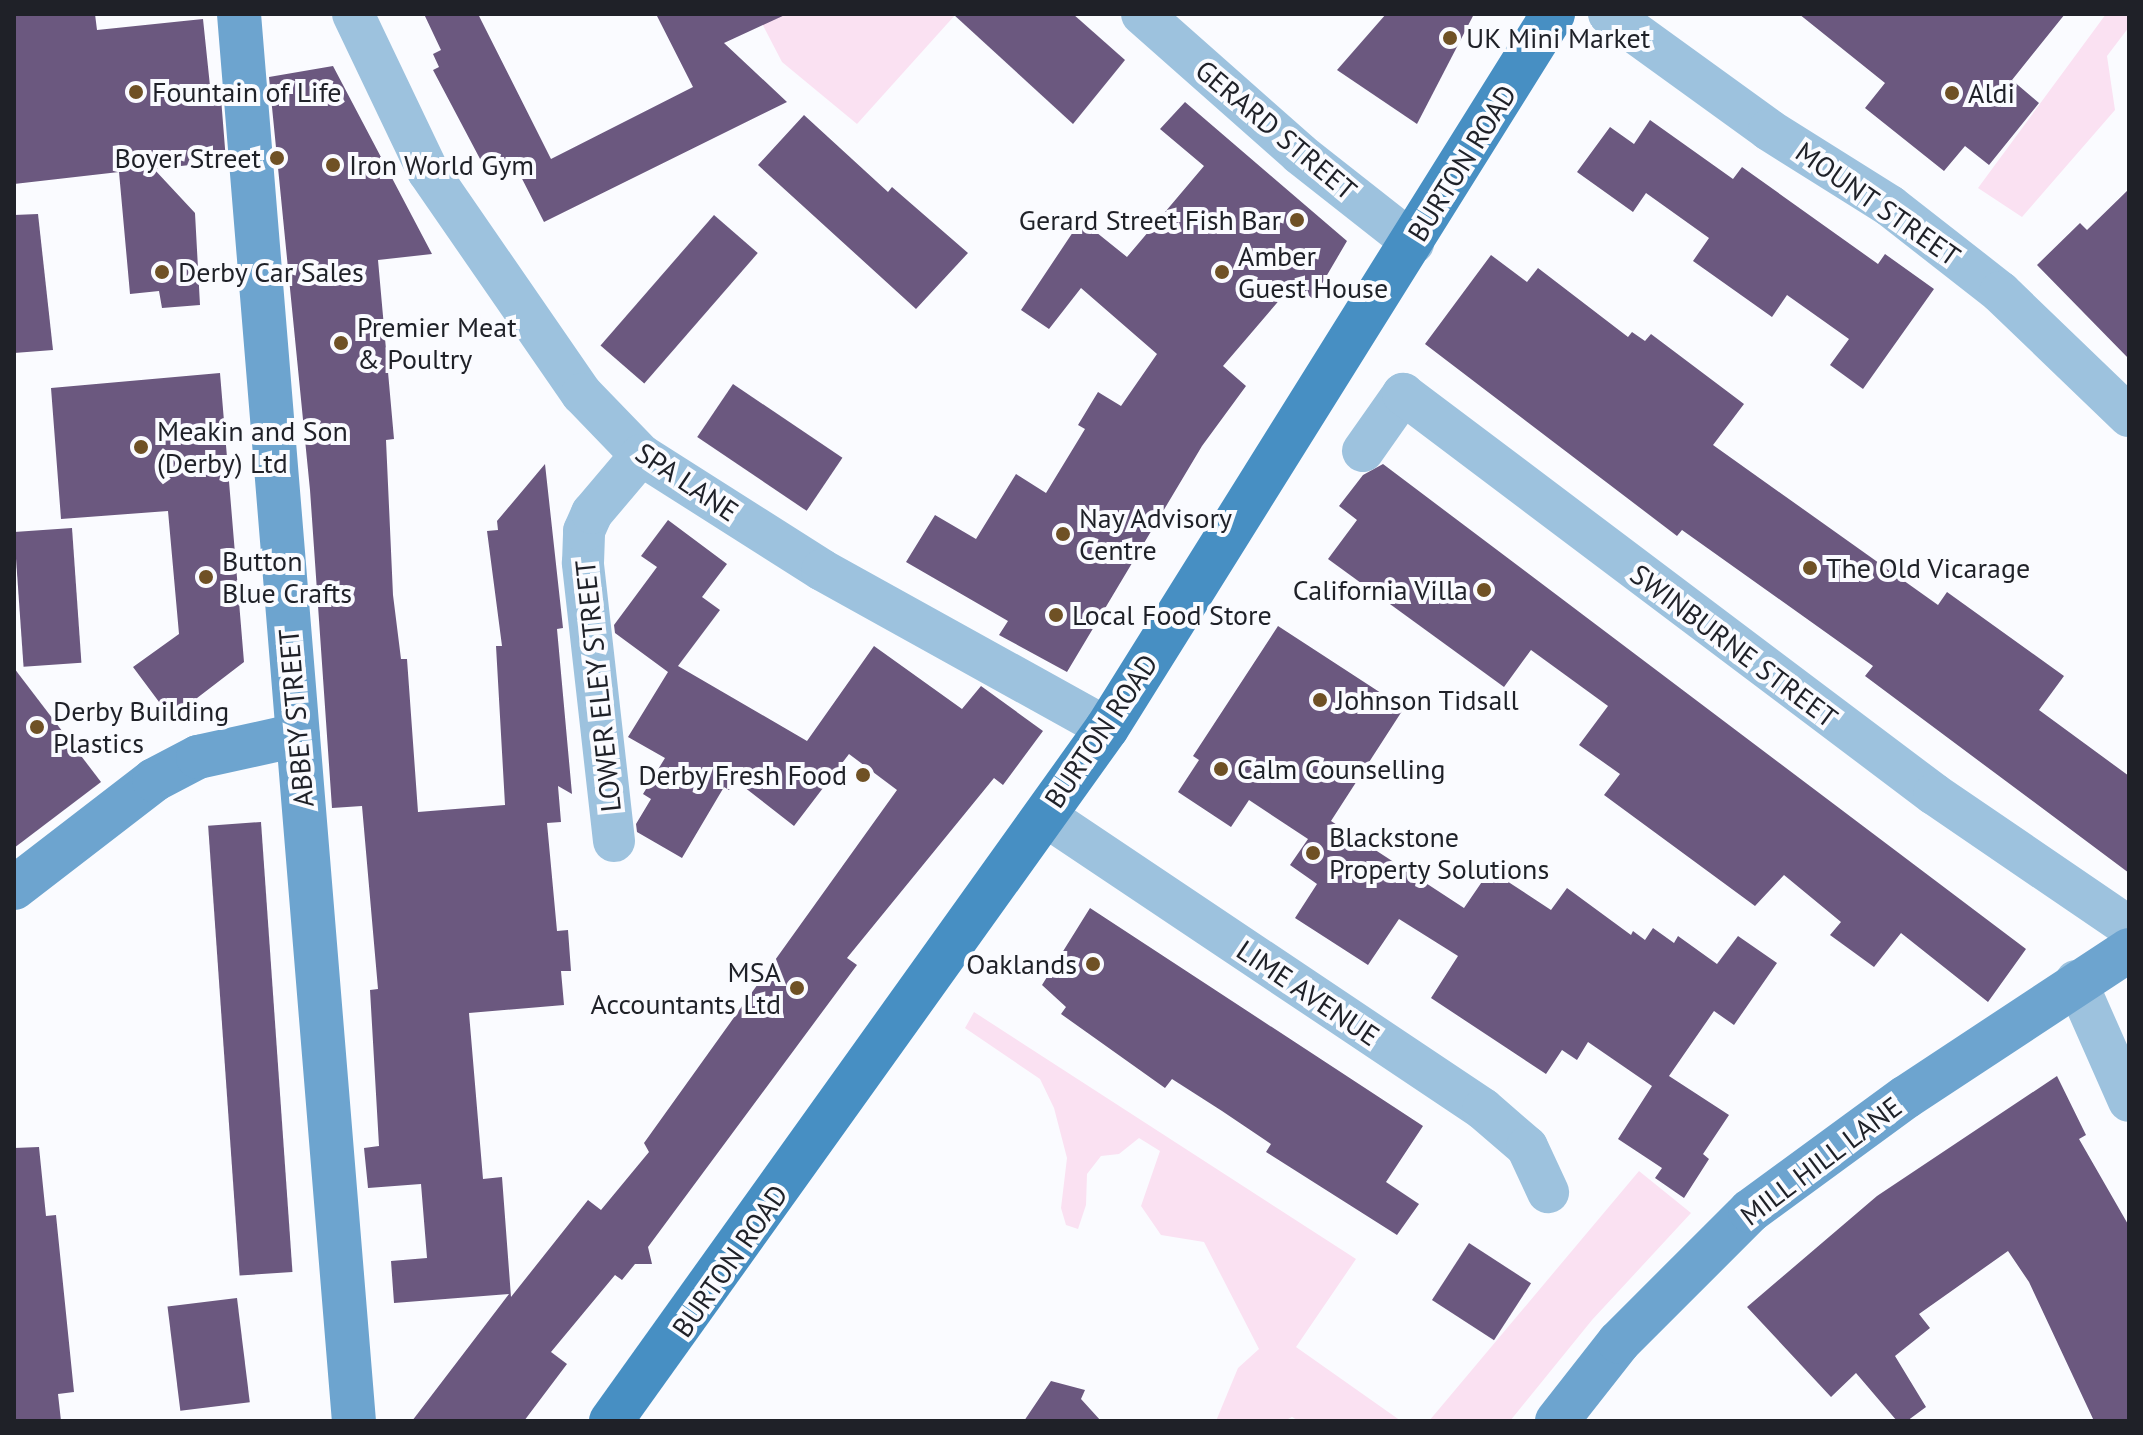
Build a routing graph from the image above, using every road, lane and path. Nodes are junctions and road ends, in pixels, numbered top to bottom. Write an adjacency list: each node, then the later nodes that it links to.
1 (239, 14): 11 (street, ABBEY STREET)
2 (353, 14): 9 (street, SPA LANE)
3 (1142, 14): 6 (street, GERARD STREET)
4 (1553, 14): 6 (main road, BURTON ROAD)
5 (1609, 14): 7 (street, MOUNT STREET)
6 (1413, 243): 10 (main road, BURTON ROAD)
7 (2129, 416)
8 (1363, 451): 15 (street, SWINBURNE STREET)
9 (641, 455): 10 (street, SPA LANE); 13 (street, LOWER ELEY STREET)
10 (1107, 728): 12 (main road, BURTON ROAD)
11 (298, 735): 14 (street); 20 (street, ABBEY STREET)
12 (1044, 815): 19 (street, LIME AVENUE); 21 (main road, BURTON ROAD)
13 (614, 841)
14 (14, 888)
15 (2129, 927)
16 (2129, 950): 17 (street, MILL HILL LANE)
17 (2076, 981): 18 (street); 22 (street, MILL HILL LANE)
18 (2129, 1101)
19 (1548, 1192)
20 (354, 1421)
21 (611, 1421)
22 (1557, 1421)

